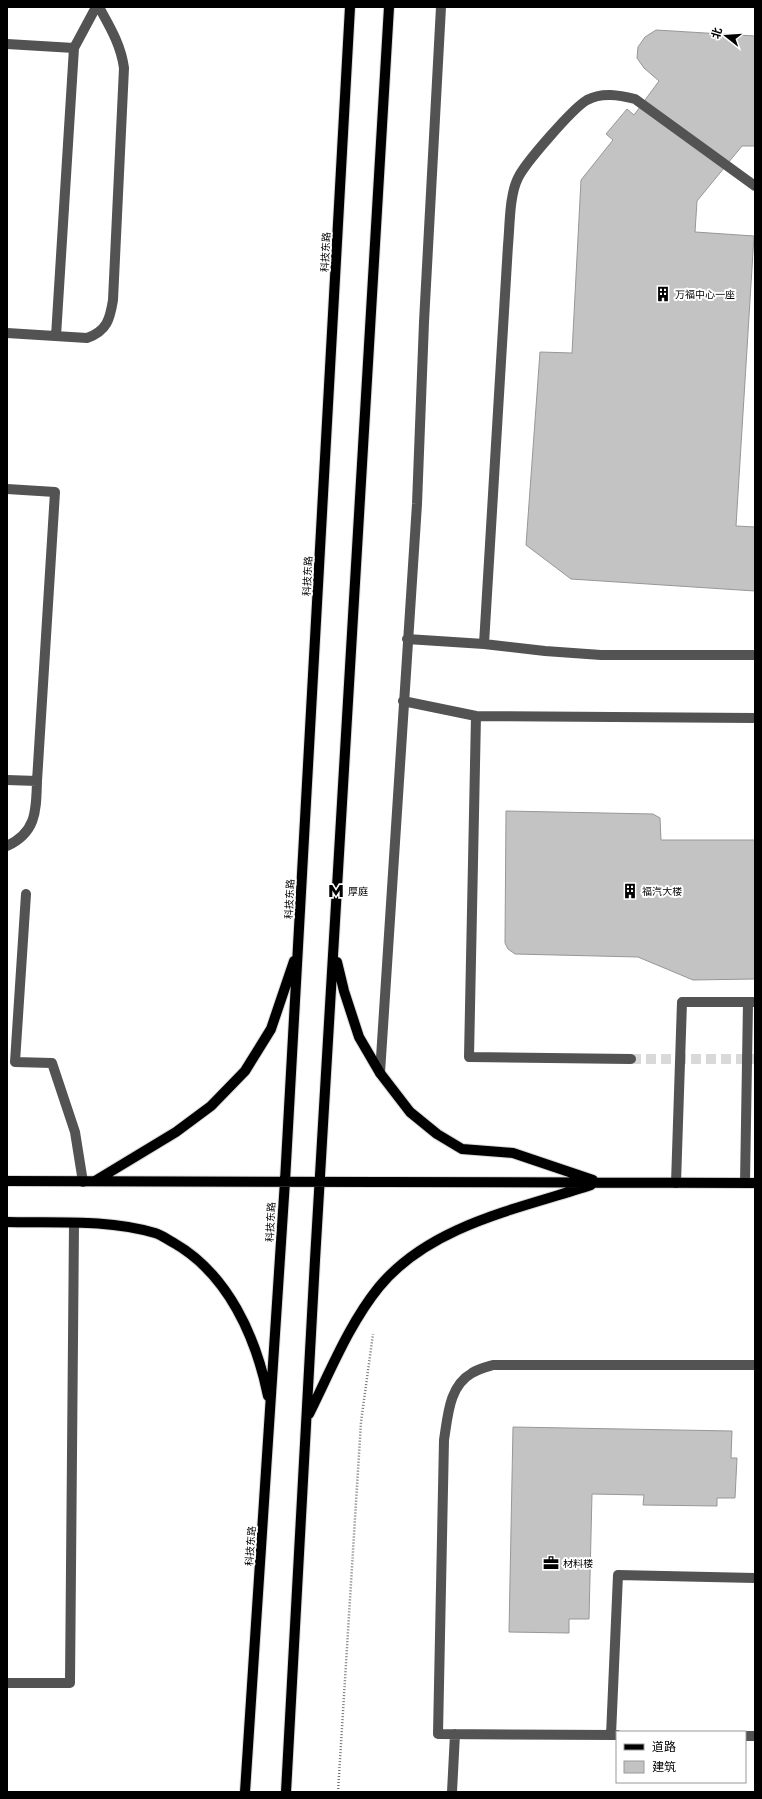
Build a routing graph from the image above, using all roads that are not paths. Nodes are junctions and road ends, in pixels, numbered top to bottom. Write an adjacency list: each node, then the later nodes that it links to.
1 (97, 7): 6 (street); 9 (street)
2 (350, 7): 21 (main road, 科技东路)
3 (389, 7): 22 (main road)
4 (441, 7): 11 (street)
5 (7, 44): 6 (street)
6 (74, 48): 9 (street)
7 (755, 186): 12 (street)
8 (7, 333): 9 (street)
9 (56, 336)
10 (7, 489): 18 (street)
11 (407, 638): 12 (street); 14 (street)
12 (484, 644): 13 (street)
13 (755, 655)
14 (403, 701): 15 (street); 25 (street)
15 (476, 716): 16 (street); 24 (street)
16 (755, 718)
17 (7, 780): 18 (street)
18 (37, 781): 19 (street)
19 (7, 846)
20 (26, 894): 29 (street)
21 (298, 950): 27 (main road, 科技东路); 30 (main road)
22 (335, 950): 25 (main road); 28 (main road)
23 (752, 1002): 32 (street); 33 (street)
24 (631, 1058)
25 (380, 1073): 31 (main road)
26 (7, 1181): 29 (main road)
27 (285, 1181): 28 (main road); 30 (main road); 37 (main road, 科技东路)
28 (320, 1181): 31 (main road); 38 (main road)
29 (83, 1182): 30 (main road)
30 (94, 1182)
31 (600, 1182): 32 (main road); 38 (main road)
32 (676, 1183): 33 (main road)
33 (750, 1183)
34 (7, 1222): 35 (main road)
35 (74, 1224): 37 (main road); 40 (street)
36 (755, 1365): 41 (street)
37 (271, 1410): 43 (main road, 科技东路)
38 (307, 1418): 44 (main road)
39 (755, 1578): 42 (street)
40 (7, 1683)
41 (455, 1734): 42 (street); 45 (street)
42 (614, 1735)
43 (246, 1792)
44 (286, 1792)
45 (452, 1792)

